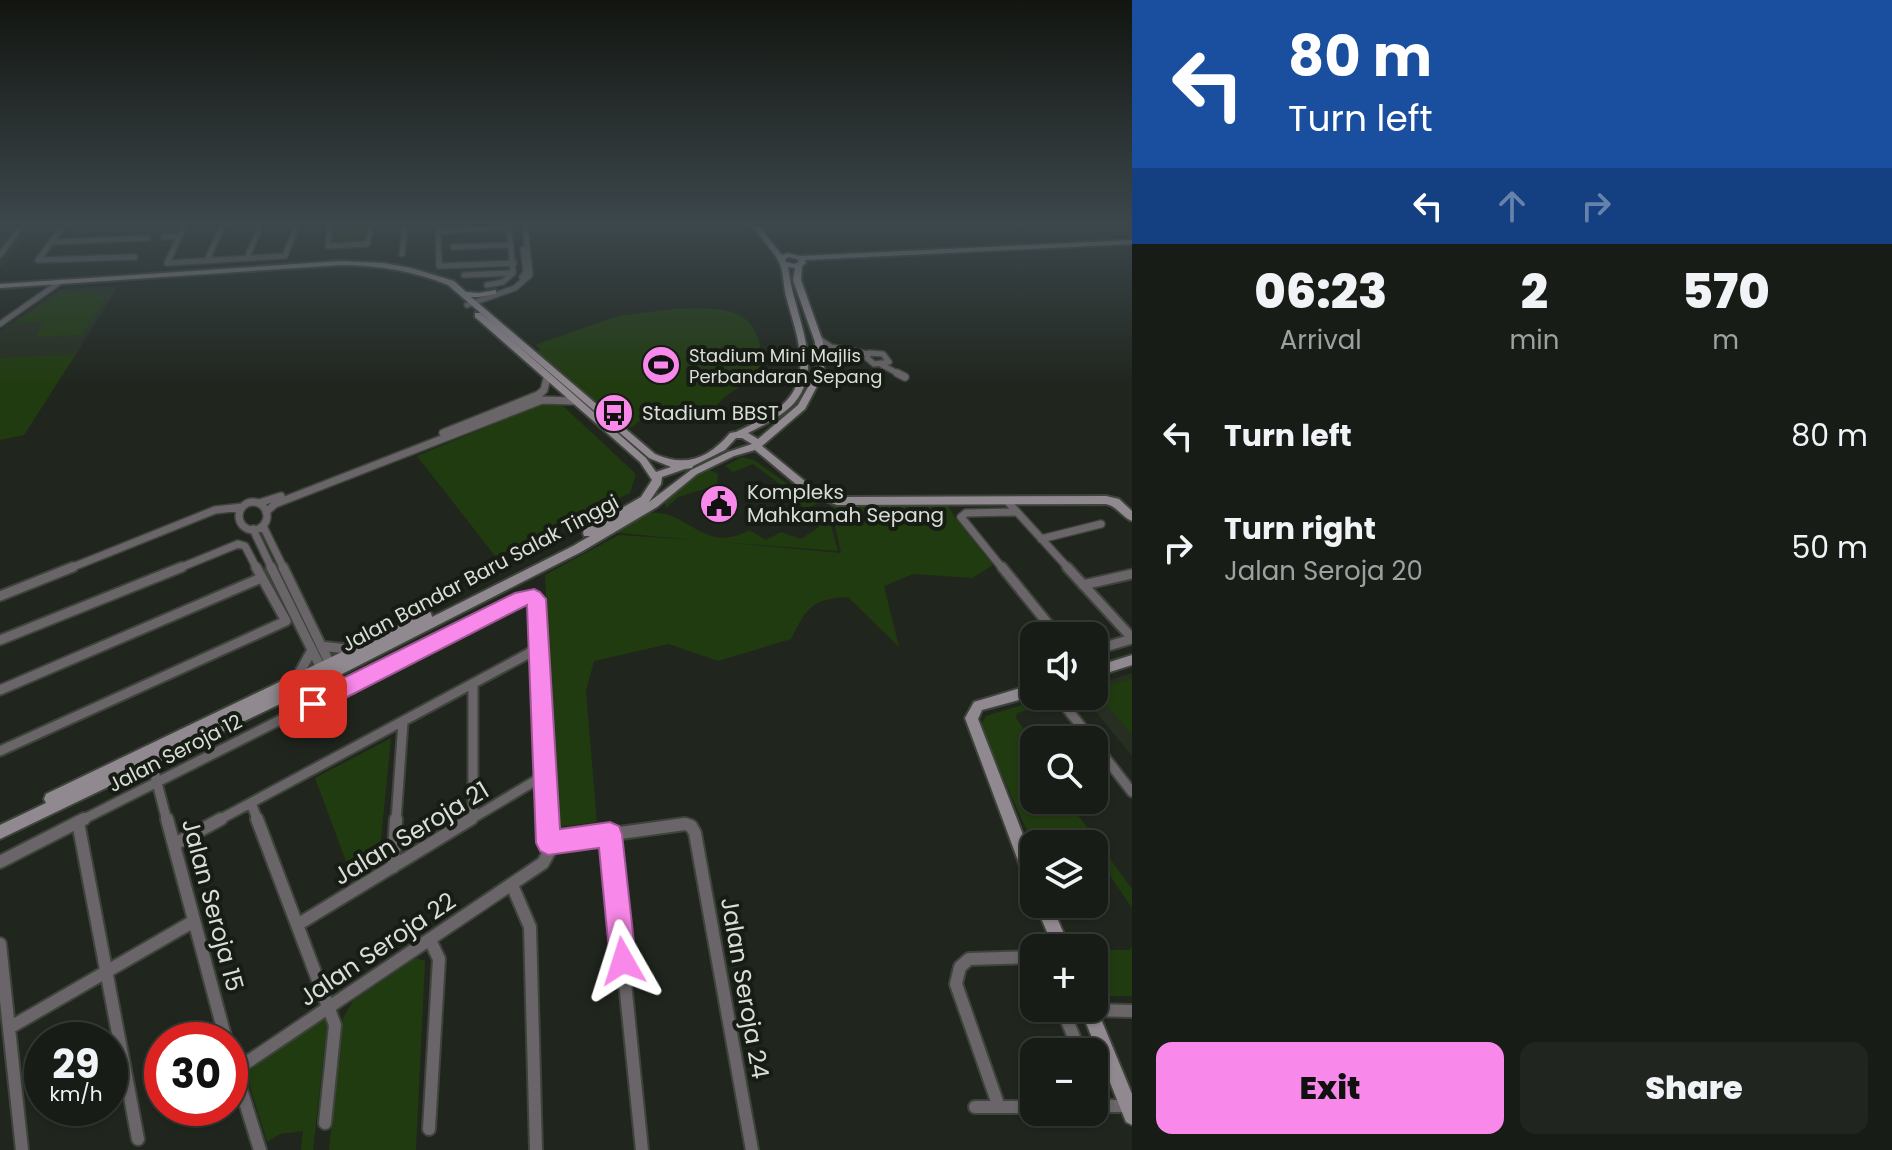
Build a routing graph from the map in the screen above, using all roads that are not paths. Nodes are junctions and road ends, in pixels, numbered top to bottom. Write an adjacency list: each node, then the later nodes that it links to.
1 (141, 279): 7 (main road)
2 (430, 279): 11 (main road)
3 (507, 279): 8 (street)
4 (522, 279): 10 (street)
5 (789, 279): 23 (main road)
6 (797, 279): 13 (main road)
7 (59, 284): 9 (main road); 12 (street)
8 (487, 285)
9 (0, 288)
10 (494, 294): 11 (main road); 11 (main road)
11 (470, 302): 14 (main road); 15 (main road)
12 (0, 324)
13 (818, 338): 16 (street); 17 (main road)
14 (530, 349): 15 (main road); 27 (main road)
15 (519, 353): 20 (main road)
16 (867, 356): 17 (street); 18 (street); 19 (street)
17 (820, 359): 22 (main road, Jalan Bandar Baru Salak Tinggi)
18 (889, 360): 19 (street); 19 (street)
19 (882, 365)
20 (547, 378): 21 (main road); 31 (street)
21 (575, 401): 28 (main road); 33 (street)
22 (776, 430): 24 (main road, Jalan Bandar Baru Salak Tinggi); 26 (main road)
23 (739, 434): 24 (main road); 27 (main road)
24 (756, 444): 25 (main road, Jalan Bandar Baru Salak Tinggi); 26 (main road)
25 (744, 452): 26 (main road); 29 (main road, Jalan Bandar Baru Salak Tinggi)
26 (776, 465): 30 (main road)
27 (689, 466): 28 (main road)
28 (655, 480): 29 (main road); 49 (main road, Jalan Bandar Baru Salak Tinggi)
29 (673, 490): 52 (main road, Jalan Bandar Baru Salak Tinggi)
30 (1007, 501): 34 (street); 35 (main road)
31 (259, 503): 32 (street); 33 (street)
32 (240, 510): 37 (street); 42 (street)
33 (266, 512): 37 (street)
34 (1015, 512): 38 (street); 43 (street)
35 (1132, 517)
36 (1101, 524): 38 (street)
37 (258, 528): 47 (street)
38 (1041, 539): 41 (street)
39 (1132, 574): 41 (street)
40 (261, 578): 45 (street); 55 (street); 60 (street)
41 (1083, 585): 44 (street)
42 (0, 596)
43 (1047, 622)
44 (1132, 638): 46 (street)
45 (0, 640)
46 (1108, 646)
47 (317, 648): 49 (street); 52 (street); 53 (street)
48 (537, 649): 54 (street); 63 (street); 64 (street, Jalan Seroja 12)
49 (355, 650): 52 (main road, Jalan Bandar Baru Salak Tinggi)
50 (1132, 660): 51 (main road)
51 (1108, 668)
52 (327, 669): 53 (main road, Jalan Bandar Baru Salak Tinggi); 61 (main road, Jalan Bandar Baru Salak Tinggi)
53 (295, 679): 70 (main road, Jalan Bandar Baru Salak Tinggi)
54 (473, 684): 58 (street); 68 (street)
55 (0, 690)
56 (1020, 694): 76 (main road)
57 (1068, 710): 59 (street)
58 (403, 722): 66 (street); 78 (street)
59 (1080, 726)
60 (0, 751)
61 (151, 760): 64 (street, Jalan Seroja 15); 67 (main road, Jalan Bandar Baru Salak Tinggi)
62 (1108, 761): 65 (street)
63 (545, 775): 68 (street, Jalan Seroja 21); 74 (street)
64 (157, 782): 69 (street, Jalan Seroja 12); 75 (street, Jalan Seroja 15)
65 (1132, 792)
66 (251, 803): 75 (street); 81 (street)
67 (28, 819): 71 (main road, Jalan Bandar Baru Salak Tinggi); 73 (main road)
68 (473, 819): 78 (street, Jalan Seroja 21)
69 (78, 822): 77 (street, Jalan Seroja 12); 85 (street)
70 (0, 824)
71 (0, 832)
72 (610, 834): 74 (street); 105 (street); 106 (street, Jalan Seroja 24)
73 (0, 839)
74 (548, 843): 79 (street, Jalan Seroja 22)
75 (175, 844): 80 (street, Jalan Seroja 15)
76 (1020, 846)
77 (0, 862)
78 (393, 867): 81 (street, Jalan Seroja 21)
79 (512, 885): 82 (street, Jalan Seroja 22); 104 (street)
80 (194, 921): 85 (street); 89 (street, Jalan Seroja 15)
81 (297, 925): 86 (street)
82 (430, 940): 86 (street, Jalan Seroja 22); 100 (street)
83 (0, 944): 91 (street)
84 (1020, 957): 94 (street)
85 (106, 972): 91 (street); 101 (street)
86 (328, 1009): 92 (street, Jalan Seroja 22); 99 (street)
87 (1108, 1010): 88 (street)
88 (1132, 1011)
89 (221, 1022)
90 (1093, 1022): 97 (main road)
91 (9, 1028): 102 (street)
92 (248, 1062)
93 (975, 1107): 94 (street)
94 (999, 1107): 95 (street)
95 (1020, 1107)
96 (1108, 1108): 97 (street)
97 (1130, 1111)
98 (248, 1114): 103 (street)
99 (325, 1123)
100 (429, 1129)
101 (138, 1139)
102 (22, 1150)
103 (260, 1150)
104 (536, 1150)
105 (642, 1150)
106 (752, 1150)

